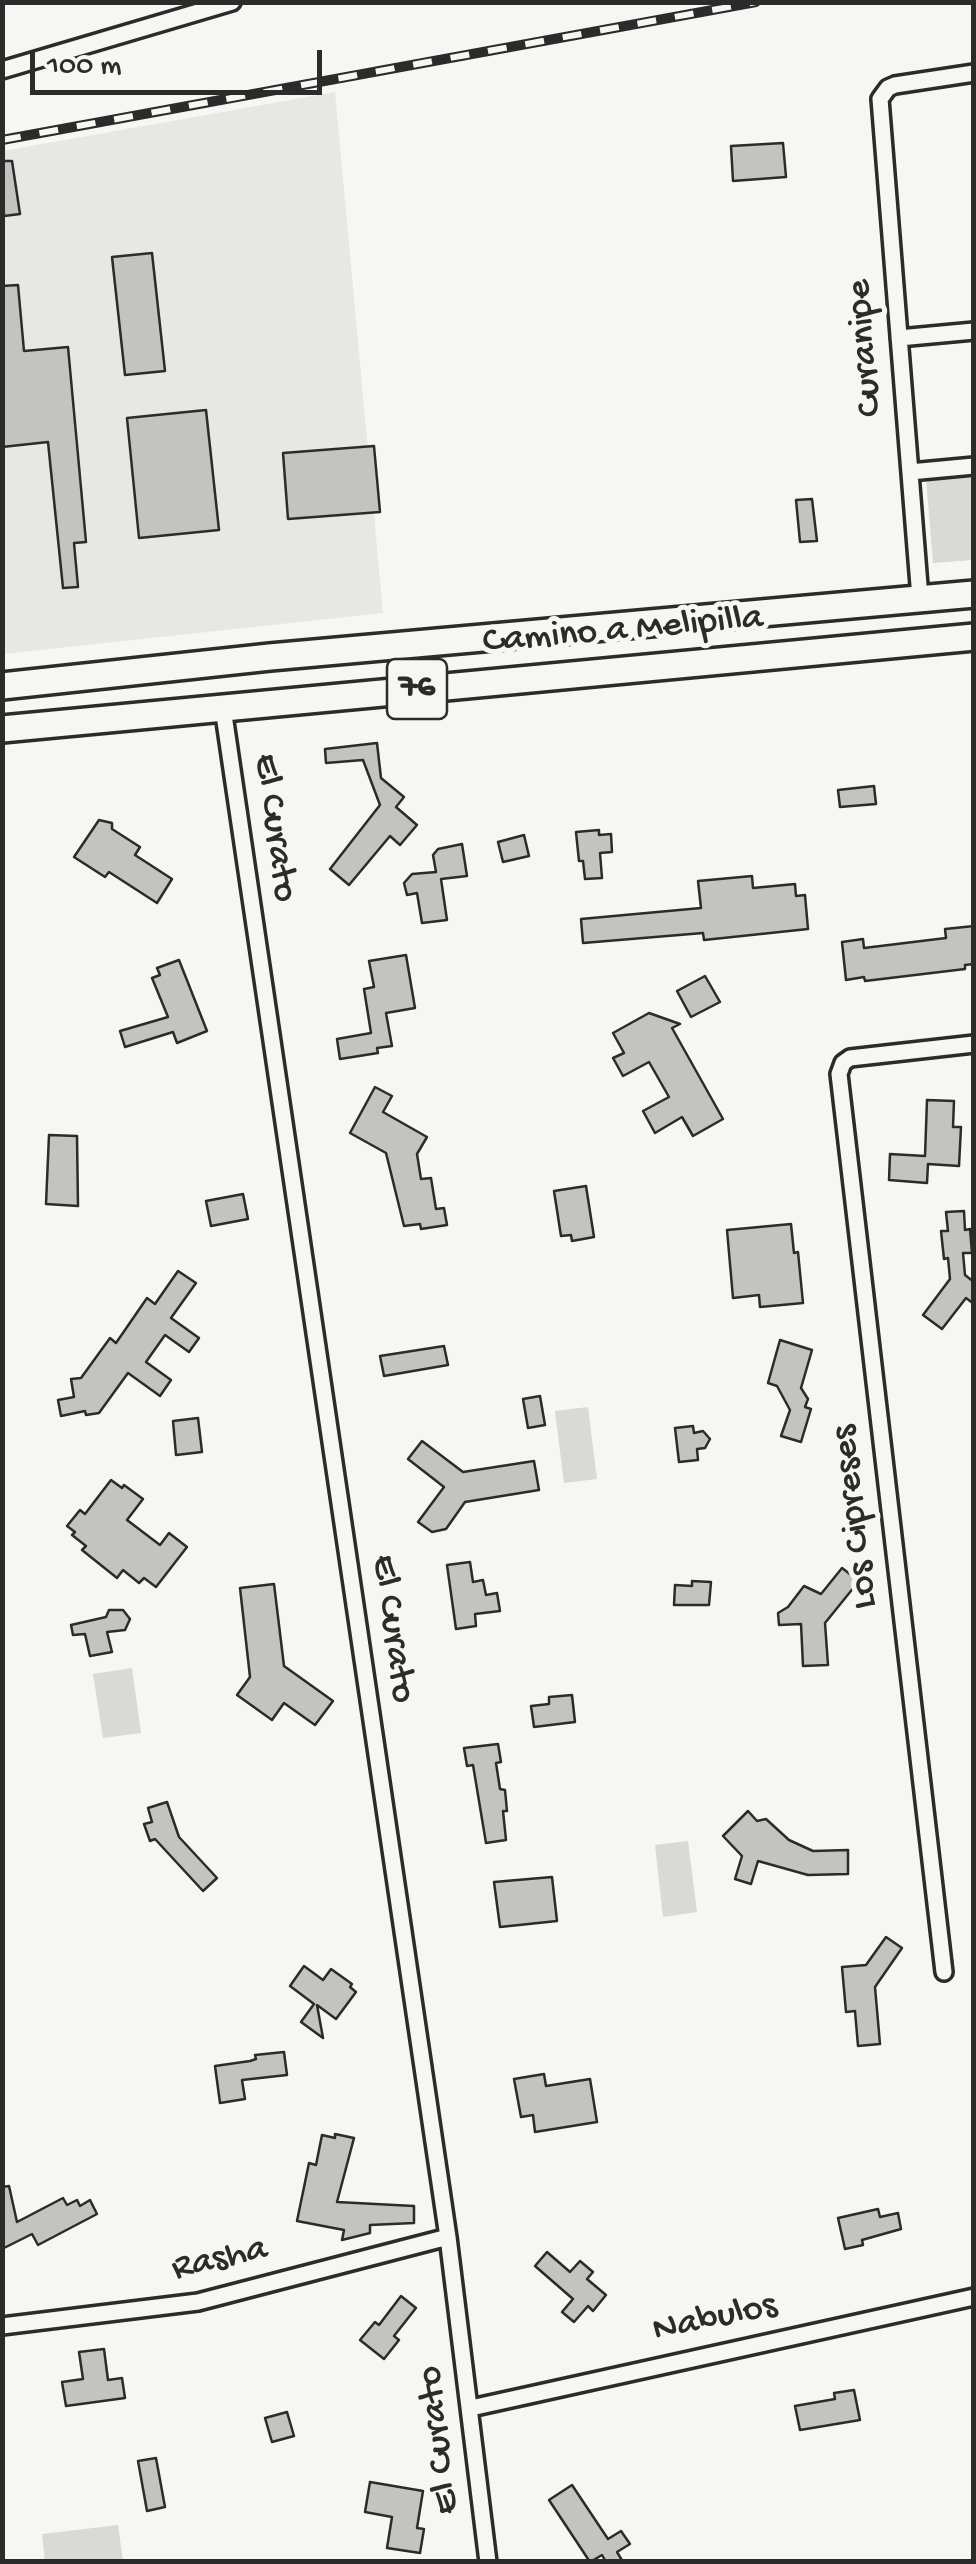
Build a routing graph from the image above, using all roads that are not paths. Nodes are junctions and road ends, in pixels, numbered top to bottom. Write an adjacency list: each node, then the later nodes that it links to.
1 (232, 2): 2 (street)
2 (2, 70)
3 (974, 73): 5 (street, Curanipe)
4 (974, 330): 5 (street)
5 (898, 338): 7 (street, Curanipe)
6 (974, 466): 7 (street)
7 (910, 472): 9 (street, Curanipe)
8 (974, 594): 9 (main road, 76)
9 (920, 598): 11 (main road, Camino a Melipilla / 76)
10 (974, 637): 12 (main road, Camino a Melipilla / 76)
11 (2, 686)
12 (223, 708): 13 (main road, Camino a Melipilla / 76); 16 (street, El Curato)
13 (2, 728)
14 (974, 1044): 15 (street, Los Cipreses)
15 (944, 1972)
16 (448, 2237): 18 (street, Rasha); 19 (street, El Curato)
17 (974, 2297): 19 (street, Nabulos)
18 (2, 2326)
19 (471, 2408): 20 (street, El Curato)
20 (488, 2562)

